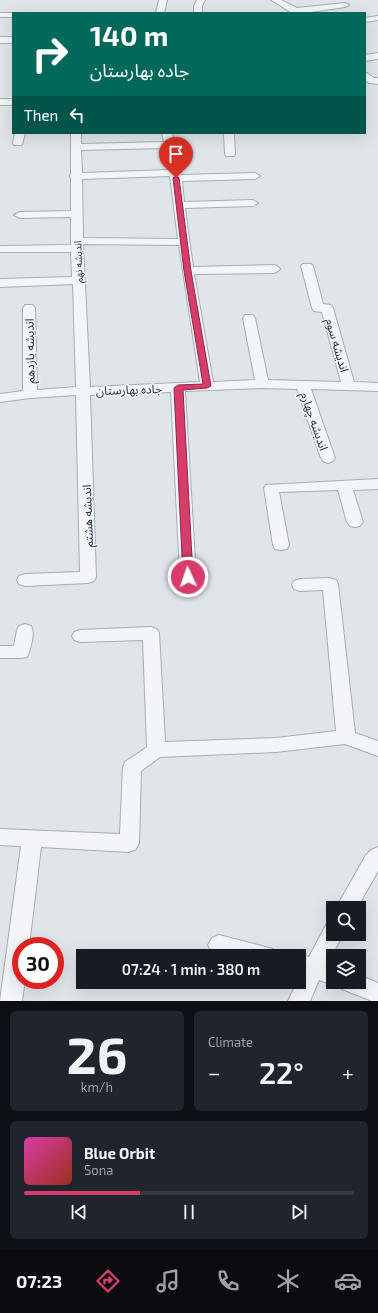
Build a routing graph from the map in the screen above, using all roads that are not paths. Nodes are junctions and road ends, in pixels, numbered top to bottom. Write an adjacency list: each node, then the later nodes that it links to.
1 (162, 0): 6 (street)
2 (201, 0): 7 (street)
3 (294, 0): 4 (street)
4 (276, 1): 8 (street)
5 (346, 5): 8 (street)
6 (160, 12)
7 (198, 12)
8 (297, 12)
9 (0, 15): 10 (street)
10 (12, 15)
11 (378, 18): 12 (street)
12 (366, 20)
13 (0, 40): 14 (street)
14 (12, 40)
15 (378, 56): 16 (street)
16 (366, 58)
17 (366, 76): 18 (street)
18 (376, 84)
19 (0, 102): 20 (street)
20 (12, 102)
21 (76, 134): 25 (street, اندیشه نهم)
22 (166, 134): 24 (street)
23 (229, 134): 26 (street)
24 (169, 145): 25 (street); 28 (street)
25 (75, 147): 27 (street, اندیشه نهم)
26 (230, 154)
27 (75, 176): 28 (street); 32 (street, اندیشه نهم)
28 (175, 176): 29 (street); 31 (street)
29 (255, 176)
30 (254, 203): 31 (street)
31 (179, 205): 34 (street)
32 (76, 214): 33 (street); 35 (street, اندیشه نهم)
33 (20, 215)
34 (184, 242): 35 (street); 39 (street)
35 (77, 245): 36 (street); 40 (street, اندیشه نهم)
36 (0, 249)
37 (307, 266): 47 (street, اندیشه سوم)
38 (274, 268): 39 (street)
39 (188, 271): 46 (street)
40 (78, 280): 41 (street); 50 (street, اندیشه نهم)
41 (0, 284)
42 (29, 308): 51 (street, اندیشه یازدهم)
43 (249, 318): 44 (street)
44 (262, 384): 45 (street, جاده بهارستان); 46 (street, جاده بهارستان)
45 (302, 384): 47 (street, جاده بهارستان); 53 (street, اندیشه چهارم)
46 (207, 386): 49 (street, جاده بهارستان)
47 (349, 387): 48 (street, جاده بهارستان)
48 (378, 387)
49 (178, 388): 50 (street, جاده بهارستان); 58 (street)
50 (84, 391): 51 (street, جاده بهارستان); 59 (street, اندیشه هشتم)
51 (30, 394): 52 (street, جاده بهارستان)
52 (0, 398)
53 (328, 458)
54 (378, 484): 55 (street)
55 (344, 486): 56 (street); 57 (street)
56 (355, 522)
57 (281, 545)
58 (188, 577)
59 (25, 580)
60 (300, 585): 64 (street)
61 (25, 630): 63 (street)
62 (80, 636): 66 (street)
63 (0, 652)
64 (346, 737): 65 (street); 66 (street)
65 (378, 749)
66 (156, 750): 68 (street)
67 (0, 837): 68 (street)
68 (32, 839): 77 (street)
69 (378, 856): 70 (street)
70 (350, 901)
71 (329, 941): 74 (street)
72 (219, 945): 73 (street)
73 (236, 949)
74 (315, 969): 78 (street)
75 (366, 988): 76 (street)
76 (378, 993)
77 (12, 1001)
78 (299, 1001)

